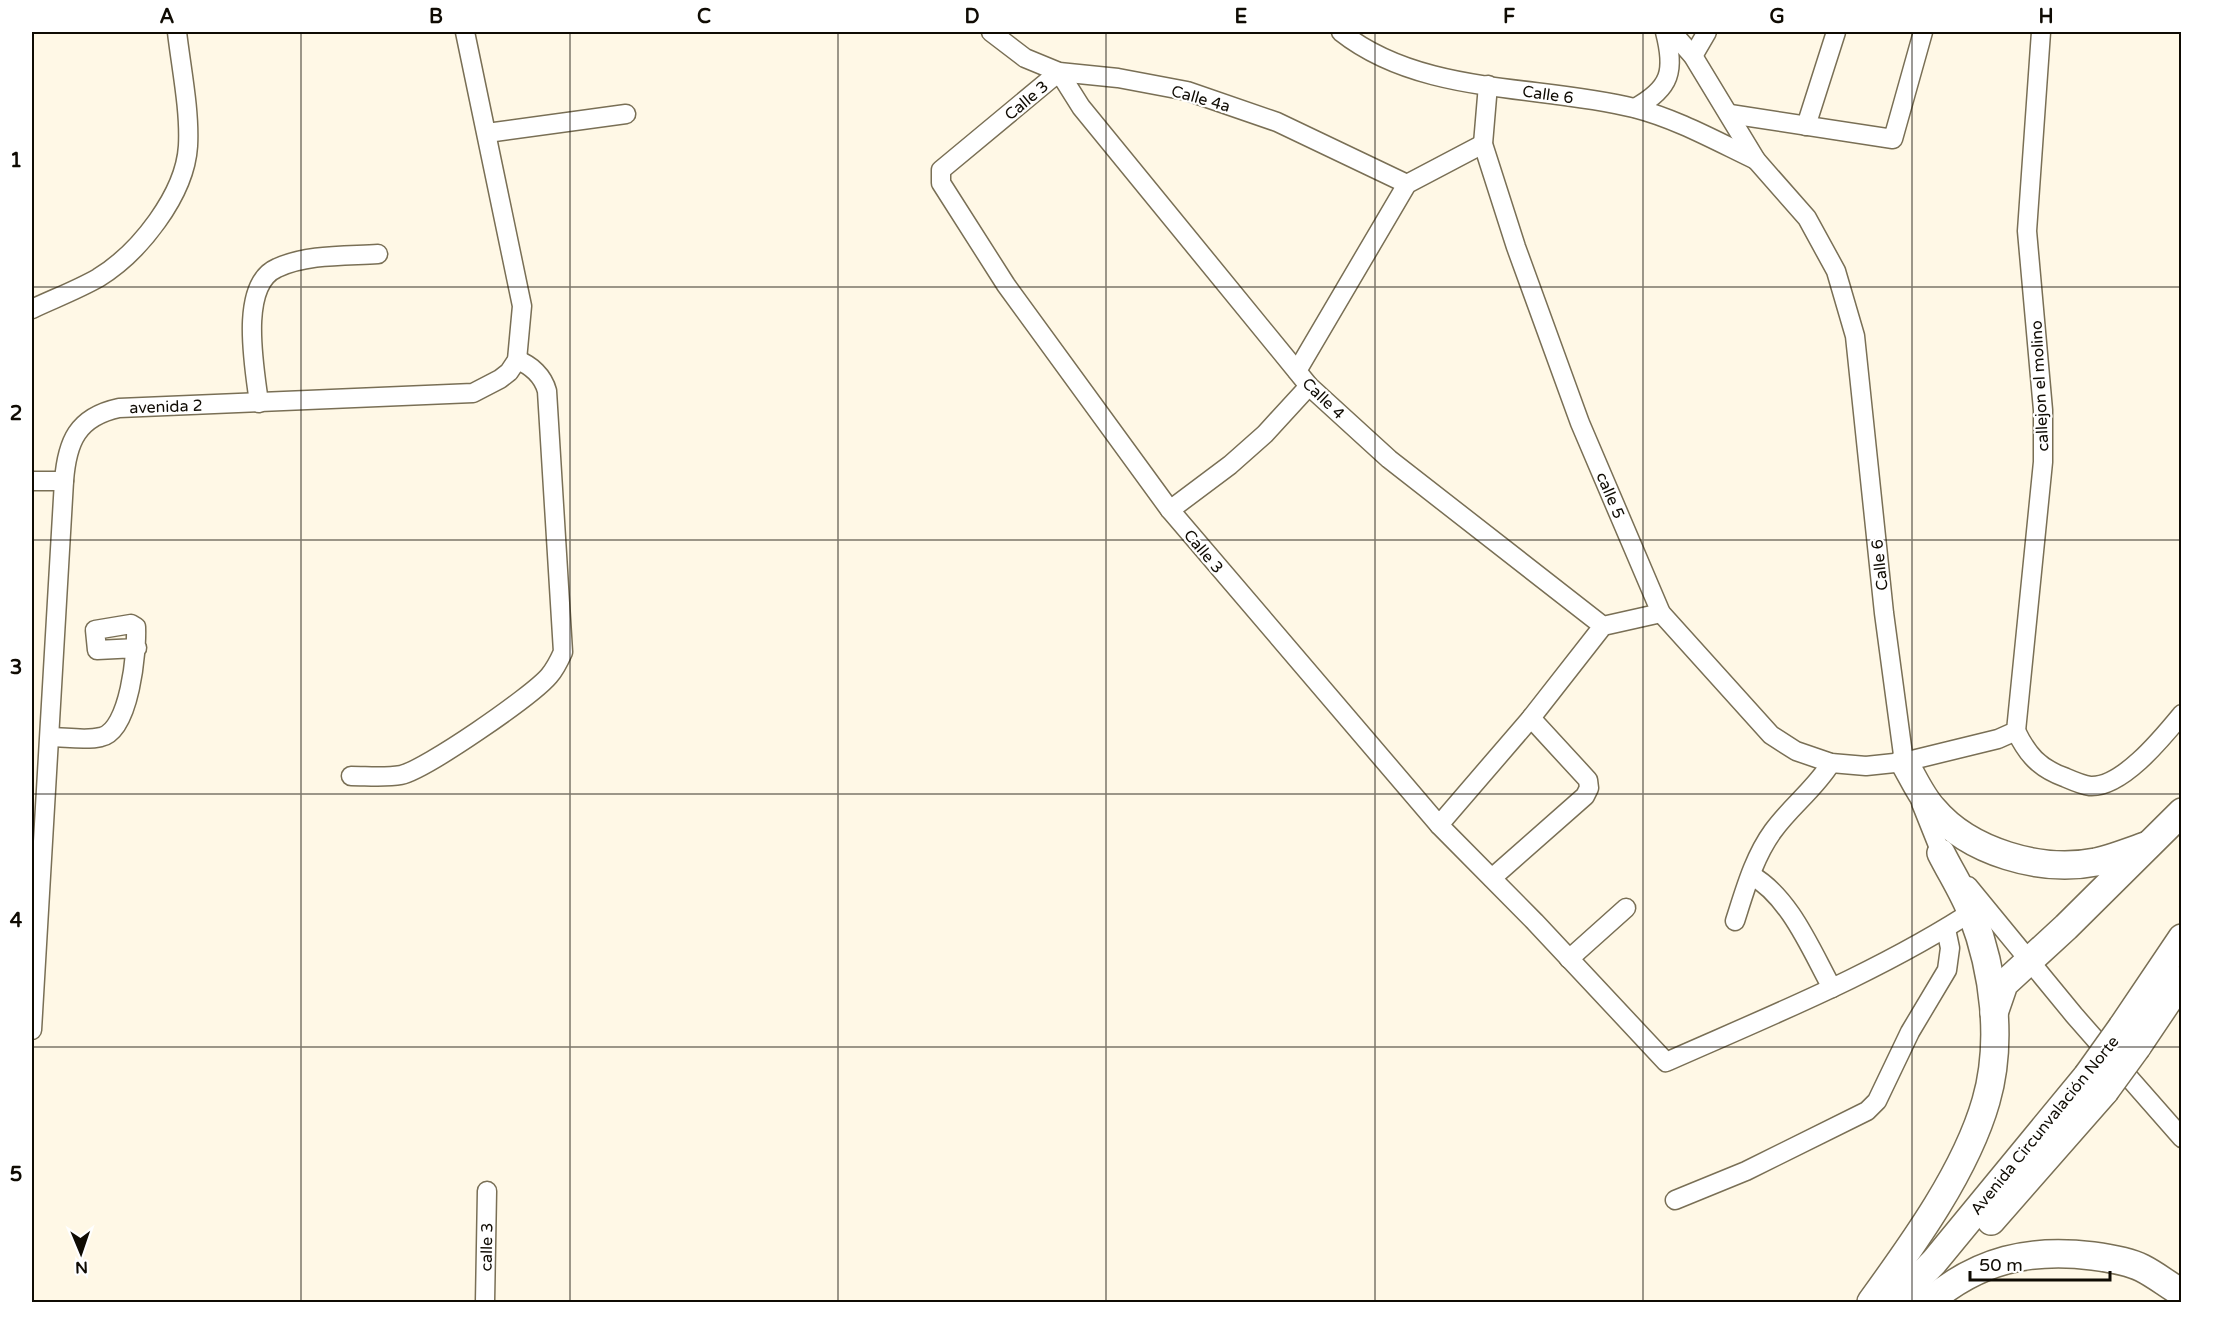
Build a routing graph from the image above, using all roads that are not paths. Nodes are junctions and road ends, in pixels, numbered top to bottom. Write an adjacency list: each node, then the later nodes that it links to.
1 (177, 32): 23 (street)
2 (465, 32): 18 (street)
3 (991, 32): 12 (street, Calle 4a)
4 (1341, 32): 13 (street, Calle 6)
5 (1665, 32): 14 (street)
6 (1672, 32): 11 (street, Calle 6)
7 (1707, 32): 11 (street)
8 (1836, 32): 17 (street)
9 (1923, 32): 17 (street)
10 (2042, 32): 36 (street, callejon el molino)
11 (1693, 56): 16 (street, Calle 6)
12 (1059, 72): 21 (street, Calle 4a); 25 (street, Calle 4); 30 (street, Calle 3)
13 (1488, 86): 14 (street, Calle 6); 19 (street, calle 5)
14 (1635, 108): 20 (street, Calle 6)
15 (626, 114): 18 (street)
16 (1730, 114): 17 (street); 20 (street, Calle 6)
17 (1806, 126)
18 (487, 133): 24 (street)
19 (1483, 144): 21 (street); 31 (street, calle 5)
20 (1756, 160): 38 (street, Calle 6)
21 (1407, 184): 25 (street)
22 (378, 254): 27 (street)
23 (32, 309)
24 (517, 360): 27 (street, avenida 2); 40 (street)
25 (1297, 371): 26 (street, Calle 4)
26 (1309, 386): 30 (street); 32 (street, Calle 4)
27 (259, 403): 29 (street, avenida 2)
28 (32, 481): 29 (street)
29 (64, 482): 37 (street, avenida 2)
30 (1170, 510): 42 (street, Calle 3)
31 (1661, 613): 32 (street); 39 (street, calle 5)
32 (1603, 626): 35 (street)
33 (137, 648): 37 (street)
34 (2181, 714): 36 (street)
35 (1531, 718): 42 (street); 46 (street)
36 (2016, 730): 38 (street)
37 (50, 737): 57 (street, avenida 2)
38 (1904, 762): 39 (street, calle 5); 43 (highway); 44 (street, Calle 6)
39 (1831, 763): 45 (street)
40 (351, 776)
41 (2181, 812): 43 (highway)
42 (1439, 825): 46 (street, Calle 3)
43 (2148, 845): 53 (highway)
44 (1941, 853): 48 (highway)
45 (1751, 875): 49 (street); 55 (street)
46 (1492, 878): 52 (street, Calle 3)
47 (1626, 908): 52 (street)
48 (1977, 908): 50 (street); 53 (street); 56 (highway)
49 (1735, 921)
50 (1946, 929): 55 (street); 62 (street)
51 (2181, 938): 58 (highway, Avenida Circunvalación Norte)
52 (1569, 959): 55 (street, Calle 3)
53 (2030, 960): 56 (highway); 60 (street)
54 (2181, 980): 58 (highway, Avenida Circunvalación Norte)
55 (1832, 988)
56 (1994, 1013): 65 (highway)
57 (32, 1030)
58 (2129, 1037): 59 (highway, Avenida Circunvalación Norte, bridge)
59 (2096, 1084): 66 (highway, Avenida Circunvalación Norte); 67 (highway, Avenida Circunvalación Norte)
60 (2181, 1138)
61 (488, 1191): 64 (street, calle 3)
62 (1675, 1200)
63 (2181, 1293): 68 (highway)
64 (485, 1302)
65 (1871, 1302)
66 (1895, 1302)
67 (1918, 1302)
68 (1929, 1302)

